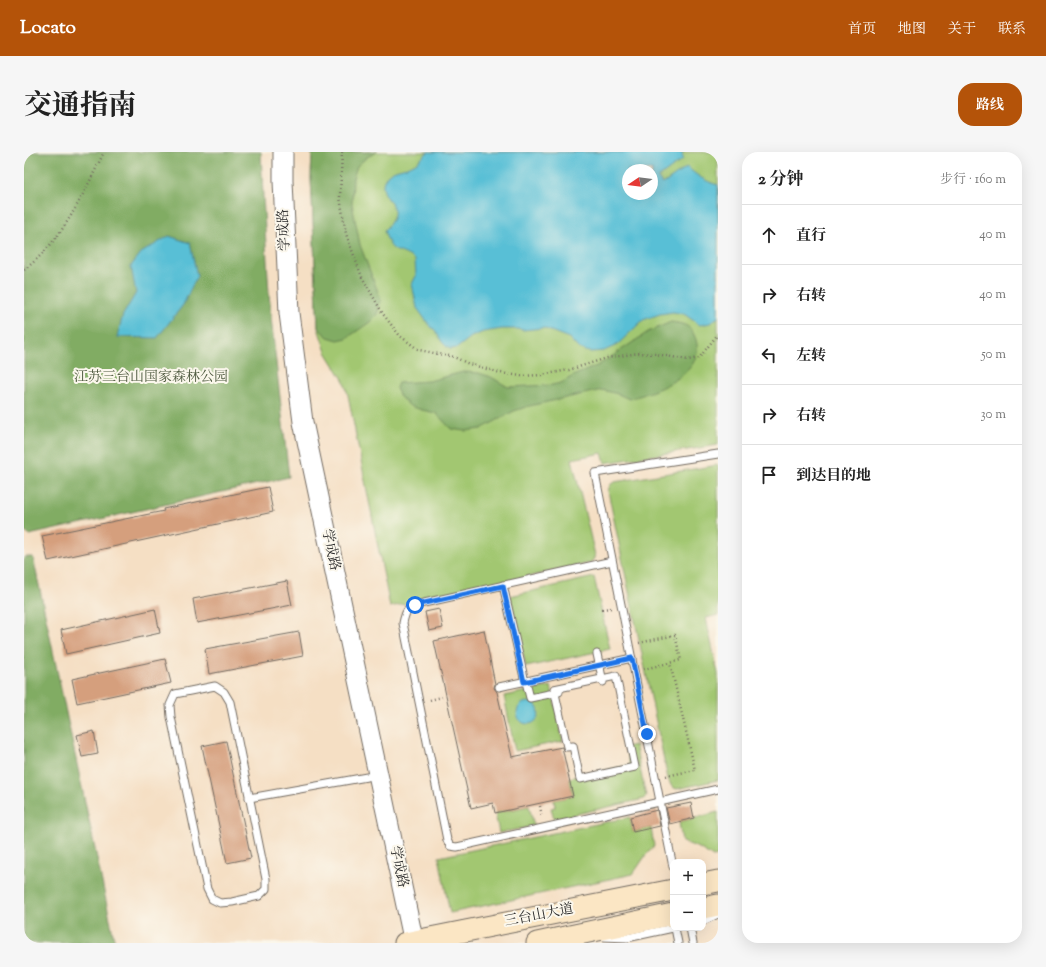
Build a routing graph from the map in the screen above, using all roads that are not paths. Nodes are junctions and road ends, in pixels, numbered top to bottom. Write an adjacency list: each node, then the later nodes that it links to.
1 (283, 152): 12 (street, 学成路)
2 (718, 454): 3 (lane)
3 (612, 561): 4 (lane); 6 (lane)
4 (503, 586): 9 (lane); 15 (lane)
5 (598, 654): 7 (lane)
6 (632, 658): 7 (lane); 15 (lane)
7 (600, 665): 8 (lane); 9 (lane)
8 (603, 679): 11 (lane); 11 (lane)
9 (525, 682): 10 (lane); 11 (lane)
10 (499, 687)
11 (555, 693)
12 (378, 775): 14 (lane); 30 (street, 学成路)
13 (718, 789): 15 (lane)
14 (249, 798): 14 (lane)
15 (660, 802): 16 (lane)
16 (671, 859)
17 (718, 881): 18 (main road)
18 (706, 883)
19 (670, 891): 29 (main road, 三台山大道)
20 (718, 905): 21 (main road)
21 (706, 907)
22 (718, 914): 24 (lane)
23 (670, 915): 28 (main road, 三台山大道)
24 (706, 920)
25 (670, 929): 28 (lane)
26 (675, 931): 32 (lane)
27 (691, 931): 33 (lane)
28 (568, 936): 31 (main road, 三台山大道)
29 (436, 940): 30 (main road, 三台山大道)
30 (411, 942)
31 (536, 943)
32 (678, 943)
33 (693, 943)

